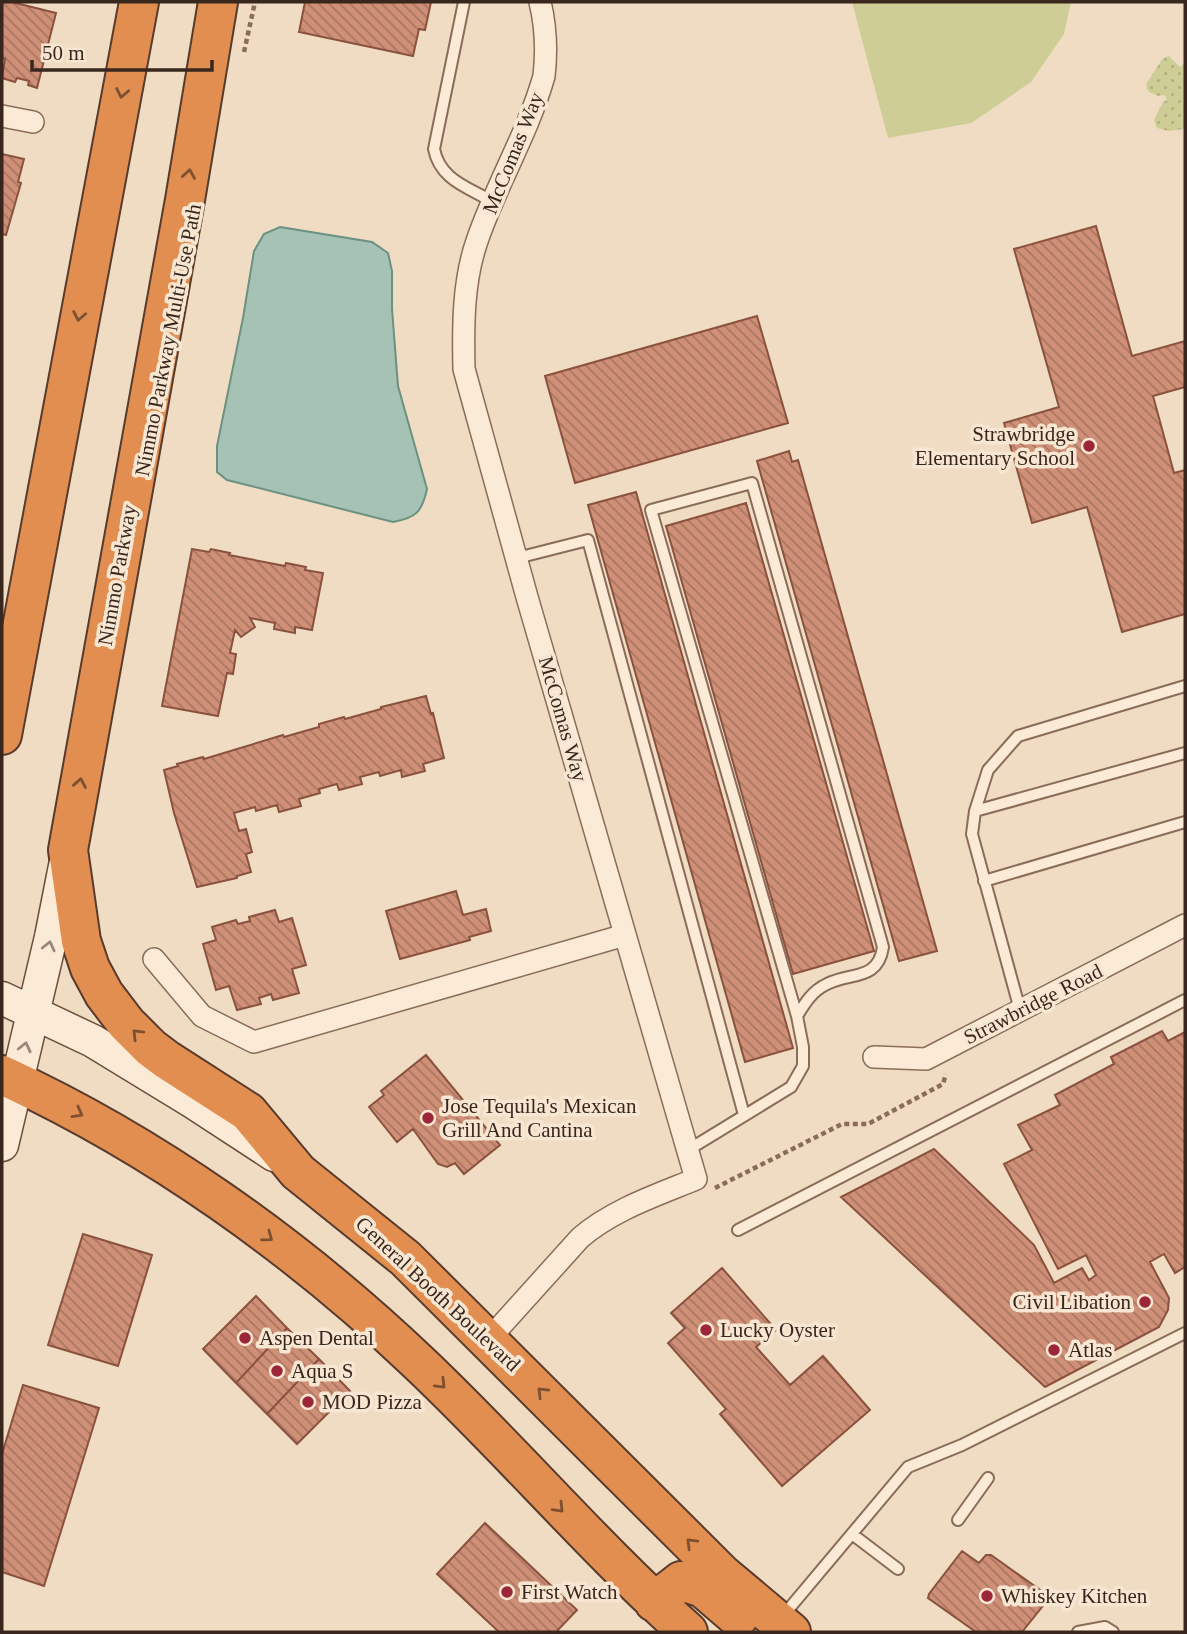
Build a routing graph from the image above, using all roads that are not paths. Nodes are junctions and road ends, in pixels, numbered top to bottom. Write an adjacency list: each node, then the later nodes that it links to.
1 (139, 2): 8 (highway, one-way to 8)
2 (218, 2): 16 (highway, Nimmo Parkway, one-way to 2)
3 (464, 2): 7 (lane)
4 (540, 2): 7 (street, McComas Way)
5 (2, 116): 6 (street)
6 (33, 122)
7 (493, 202): 9 (street, McComas Way)
8 (38, 532): 10 (highway); 12 (highway)
9 (517, 558): 19 (street, McComas Way); 28 (lane)
10 (2, 633)
11 (1185, 686): 14 (lane)
12 (2, 735)
13 (1185, 753): 14 (lane)
14 (975, 811): 17 (lane)
15 (1185, 822): 17 (lane)
16 (68, 850): 24 (main road, Nimmo Parkway, one-way to 16); 31 (highway, one-way to 16)
17 (984, 881): 23 (lane)
18 (1185, 925): 23 (street, Strawbridge Road)
19 (625, 935): 20 (street); 30 (street, McComas Way)
20 (154, 959)
21 (2, 998): 24 (main road, General Booth Boulevard)
22 (1185, 1000): 32 (lane)
23 (1020, 1010): 26 (street, Strawbridge Road)
24 (33, 1012): 27 (main road, Nimmo Parkway, one-way to 24); 31 (main road, General Booth Boulevard)
25 (797, 1016): 25 (lane); 28 (lane)
26 (874, 1057)
27 (9, 1078): 29 (main road, Nimmo Parkway); 39 (highway, one-way to 39)
28 (744, 1115): 30 (lane)
29 (2, 1145)
30 (688, 1150): 34 (street, McComas Way)
31 (298, 1172): 34 (highway, General Booth Boulevard)
32 (738, 1230)
33 (1185, 1333): 37 (lane)
34 (489, 1339): 40 (highway, General Booth Boulevard, one-way to 34)
35 (988, 1478): 36 (lane)
36 (958, 1520)
37 (852, 1534): 38 (lane); 40 (lane)
38 (898, 1569)
39 (654, 1602): 40 (highway); 41 (highway)
40 (775, 1629)
41 (688, 1632)
42 (1078, 1632): 43 (lane)
43 (1113, 1632)

